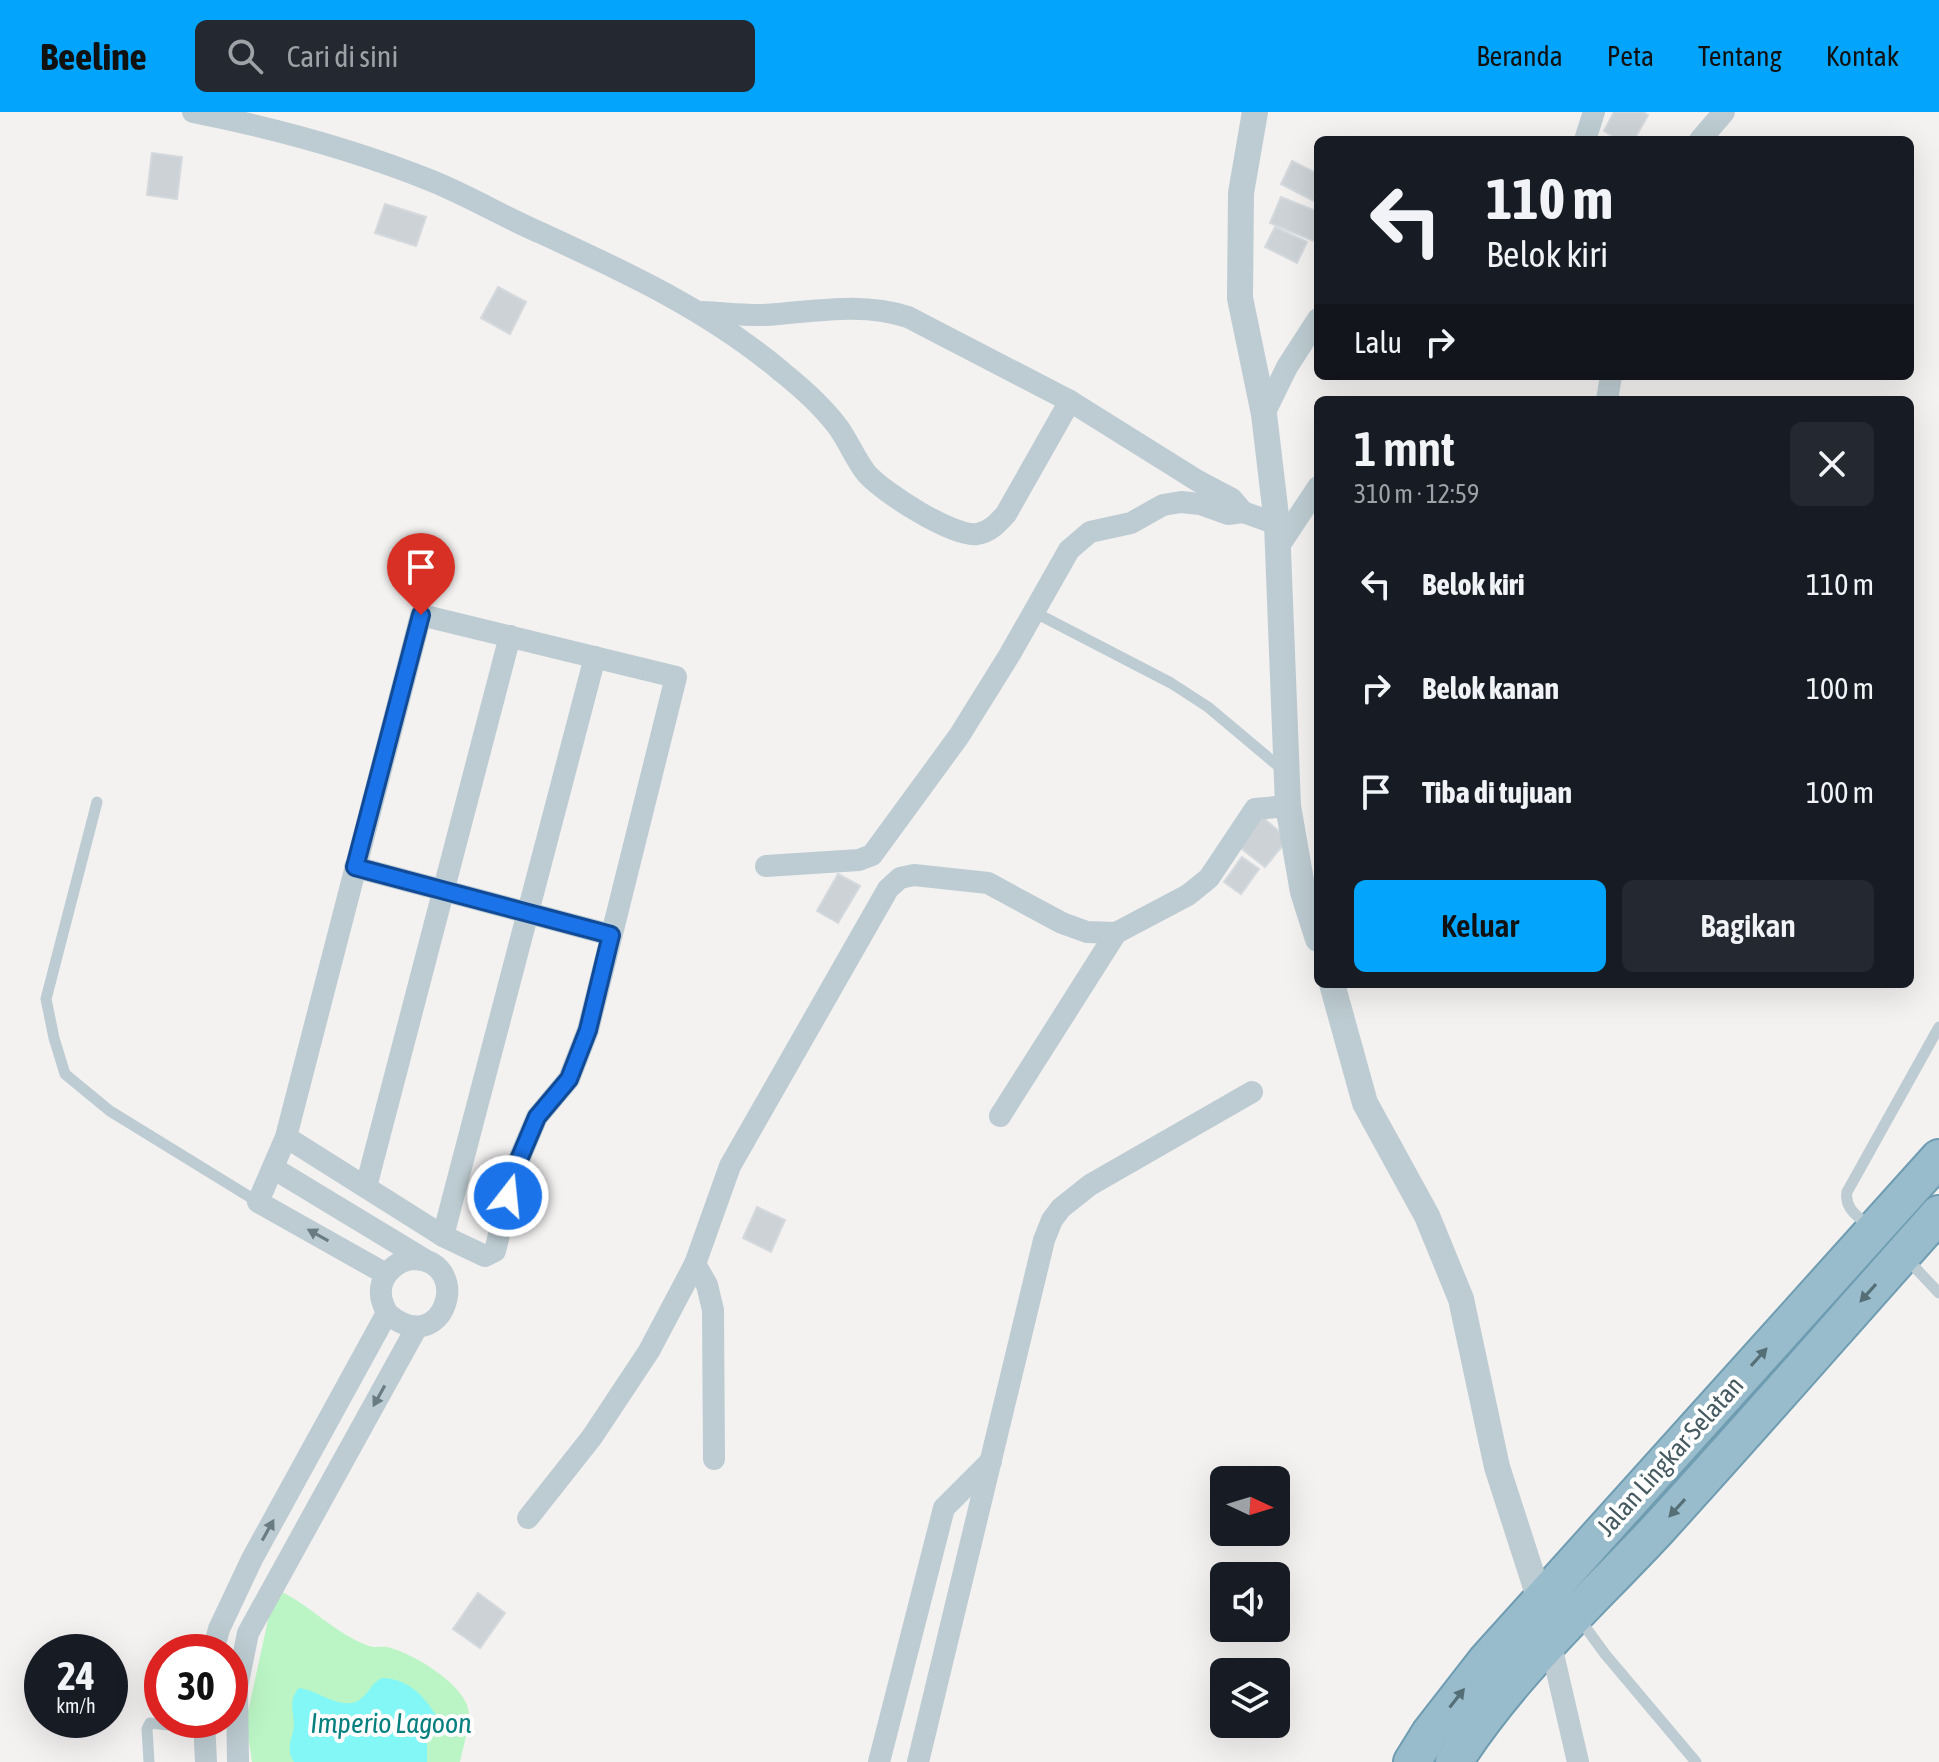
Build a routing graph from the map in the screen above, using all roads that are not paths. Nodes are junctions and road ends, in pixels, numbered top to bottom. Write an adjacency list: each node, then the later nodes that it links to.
1 (193, 112): 7 (street)
2 (1255, 112): 10 (street)
3 (1594, 112): 5 (street)
4 (1724, 112): 6 (street)
5 (1586, 136)
6 (1703, 136)
7 (702, 312): 9 (street); 9 (street)
8 (1314, 325): 10 (street)
9 (1070, 401): 12 (street)
10 (1264, 414): 13 (street)
11 (1314, 492): 13 (street)
12 (1243, 512): 13 (street); 14 (street)
13 (1278, 535): 17 (street)
14 (1032, 611): 17 (lane); 20 (street)
15 (510, 636): 16 (street); 21 (street); 22 (street)
16 (595, 657): 23 (street); 26 (street)
17 (1287, 773): 19 (street)
18 (97, 802): 35 (lane)
19 (1288, 806): 24 (street); 25 (street)
20 (766, 866)
21 (355, 867): 22 (street); 31 (street)
22 (443, 891): 23 (street); 34 (street)
23 (528, 913): 26 (street); 38 (street)
24 (1314, 926)
25 (1116, 933): 30 (street); 41 (street)
26 (611, 935): 38 (street)
27 (1333, 988): 53 (street)
28 (1939, 1027): 37 (lane)
29 (1252, 1092): 48 (street)
30 (1000, 1116)
31 (286, 1137): 33 (street); 34 (street)
32 (1939, 1158): 37 (highway, Jalan Lingkar Selatan)
33 (273, 1168): 35 (street); 40 (street)
34 (366, 1187): 38 (street)
35 (258, 1202): 42 (street, one-way to 35)
36 (1939, 1214): 39 (highway, Jalan Lingkar Selatan)
37 (1874, 1230): 46 (highway, Jalan Lingkar Selatan, one-way to 37)
38 (443, 1236)
39 (1902, 1255): 43 (lane); 49 (highway, Jalan Lingkar Selatan, one-way to 49)
40 (425, 1260): 42 (street); 45 (street)
41 (695, 1264): 47 (street); 50 (street)
42 (386, 1274): 44 (street)
43 (1939, 1293)
44 (387, 1313): 45 (street); 51 (street, one-way to 44)
45 (417, 1327): 52 (street, one-way to 52)
46 (1685, 1440): 49 (highway); 53 (highway, Jalan Lingkar Selatan)
47 (714, 1459)
48 (991, 1461): 62 (street); 63 (street)
49 (1711, 1469): 54 (highway, Jalan Lingkar Selatan, one-way to 54)
50 (528, 1518)
51 (252, 1559): 52 (street); 55 (street)
52 (278, 1575): 61 (street)
53 (1540, 1600): 64 (highway, Jalan Lingkar Selatan, one-way to 53)
54 (1575, 1613): 56 (highway, Jalan Lingkar Selatan); 67 (lane)
55 (218, 1634)
56 (1550, 1641): 65 (highway, Jalan Lingkar Selatan); 66 (street)
57 (148, 1738): 59 (lane)
58 (205, 1738): 60 (street)
59 (149, 1762)
60 (206, 1762)
61 (238, 1762)
62 (879, 1762)
63 (918, 1762)
64 (1412, 1762)
65 (1454, 1762)
66 (1578, 1762)
67 (1696, 1762)

